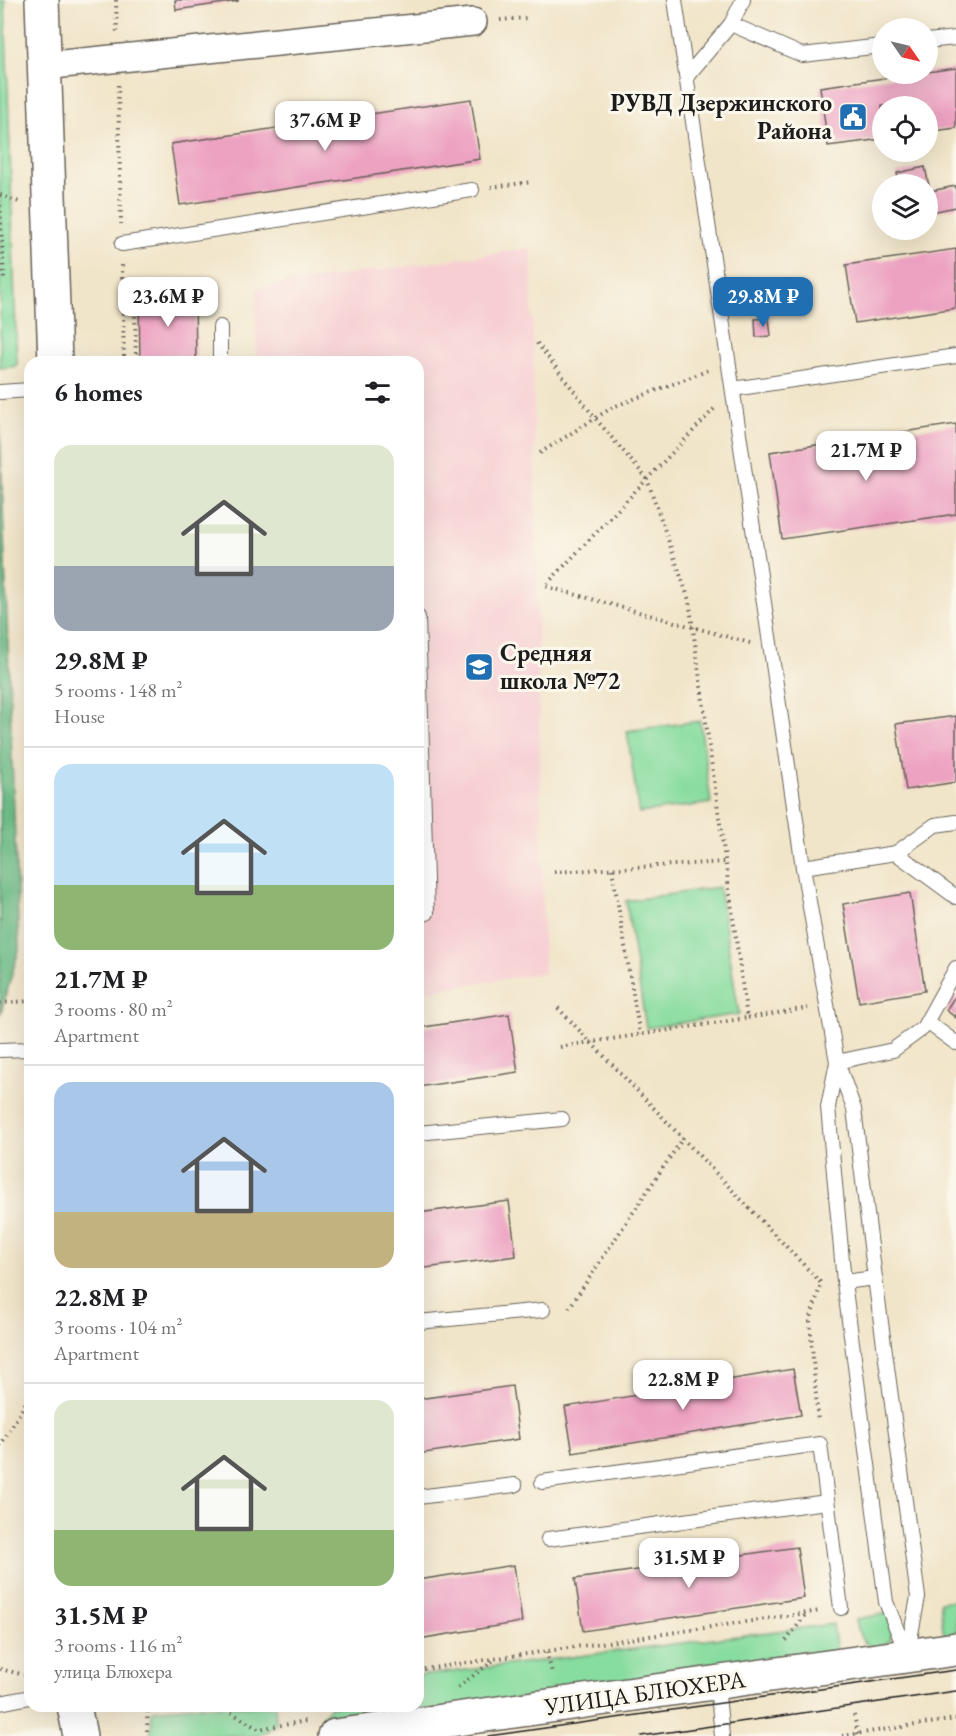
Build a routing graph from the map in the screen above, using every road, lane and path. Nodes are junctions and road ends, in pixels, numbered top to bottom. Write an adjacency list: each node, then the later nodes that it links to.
1 (42, 0): 11 (street)
2 (116, 0): 10 (path)
3 (675, 0): 12 (lane)
4 (743, 0): 6 (lane)
5 (472, 22): 10 (street)
6 (731, 24): 9 (lane); 12 (lane)
7 (956, 38): 8 (lane)
8 (938, 40)
9 (872, 47)
10 (117, 60): 11 (street); 16 (path)
11 (43, 66): 21 (street)
12 (687, 76): 26 (lane)
13 (532, 182): 14 (path)
14 (472, 190): 16 (lane)
15 (0, 205): 17 (path)
16 (122, 244): 18 (path)
17 (4, 279)
18 (123, 310): 22 (path); 23 (path)
19 (220, 327): 24 (lane)
20 (537, 343): 30 (path)
21 (55, 356)
22 (124, 356)
23 (136, 356)
24 (220, 356)
25 (956, 356): 27 (lane)
26 (729, 362): 27 (lane); 30 (path)
27 (733, 389): 32 (path); 34 (lane)
28 (24, 390): 29 (lane)
29 (0, 392)
30 (595, 418): 31 (path); 32 (path)
31 (540, 453)
32 (647, 479): 33 (path); 33 (path)
33 (692, 626): 34 (path); 38 (path)
34 (771, 648): 39 (lane)
35 (424, 815): 43 (lane)
36 (956, 822): 37 (lane)
37 (896, 853): 39 (lane); 42 (lane)
38 (725, 862): 40 (path); 49 (path)
39 (803, 867): 47 (lane)
40 (612, 869): 41 (path); 51 (path)
41 (554, 872)
42 (956, 897)
43 (424, 914)
44 (956, 968): 50 (lane)
45 (24, 1001): 46 (path)
46 (0, 1003)
47 (827, 1006): 49 (path); 57 (lane)
48 (558, 1008): 52 (path)
49 (747, 1018): 51 (path)
50 (927, 1022): 53 (lane); 57 (lane)
51 (640, 1035): 52 (path)
52 (592, 1043): 54 (path); 60 (path)
53 (956, 1043)
54 (560, 1047)
55 (24, 1048): 56 (lane)
56 (0, 1050)
57 (837, 1062): 61 (lane); 62 (lane)
58 (562, 1119): 59 (lane)
59 (424, 1132)
60 (683, 1138): 63 (path); 67 (path)
61 (875, 1278): 62 (lane); 76 (lane)
62 (844, 1282): 76 (lane)
63 (569, 1308)
64 (543, 1310): 65 (lane)
65 (424, 1321)
66 (24, 1406): 68 (path)
67 (820, 1444): 69 (lane); 72 (lane)
68 (0, 1446)
69 (542, 1482)
70 (515, 1485): 71 (lane)
71 (424, 1496)
72 (827, 1502): 73 (lane); 74 (lane)
73 (548, 1539)
74 (841, 1608): 78 (path)
75 (956, 1649): 76 (street, УЛИЦА БЛЮХЕРА)
76 (907, 1655): 80 (street, УЛИЦА БЛЮХЕРА)
77 (0, 1669): 79 (path)
78 (424, 1669)
79 (24, 1675)
80 (717, 1684): 88 (street, УЛИЦА БЛЮХЕРА); 92 (lane)
81 (24, 1698): 82 (lane)
82 (0, 1703)
83 (75, 1712): 91 (street)
84 (149, 1712): 89 (path)
85 (231, 1712): 88 (path)
86 (854, 1715): 90 (path)
87 (956, 1719): 90 (path)
88 (324, 1725)
89 (147, 1731)
90 (858, 1735): 93 (path)
91 (80, 1736)
92 (722, 1736)
93 (842, 1736)

